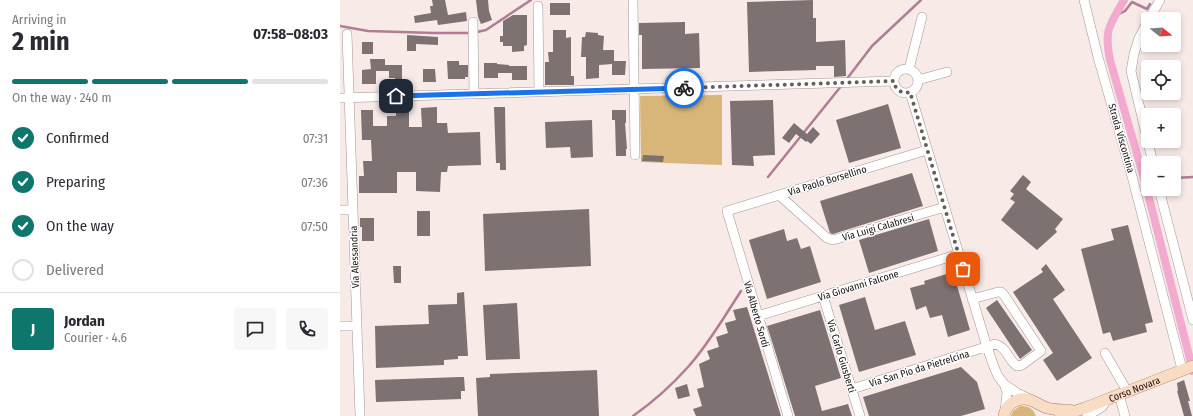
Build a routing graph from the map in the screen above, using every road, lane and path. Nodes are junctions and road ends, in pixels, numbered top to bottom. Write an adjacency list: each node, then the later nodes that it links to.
1 (633, 0): 14 (street)
2 (1084, 0): 37 (street, Strada Viscontina)
3 (1160, 0): 5 (street)
4 (538, 6): 15 (street)
5 (1153, 12)
6 (922, 17): 10 (street)
7 (473, 22): 17 (street)
8 (347, 34): 18 (street, Via Alessandria)
9 (1141, 34): 21 (street)
10 (909, 69): 12 (street); 13 (street)
11 (947, 72): 12 (street)
12 (918, 80): 16 (street)
13 (894, 81): 14 (street); 16 (street)
14 (635, 89): 15 (street); 20 (street)
15 (539, 92): 17 (street)
16 (910, 92): 19 (street)
17 (474, 93): 18 (street)
18 (345, 98): 26 (street, Via Alessandria)
19 (927, 150): 22 (street, Via Paolo Borsellino); 24 (street)
20 (635, 155)
21 (1151, 156)
22 (779, 195): 24 (street, Via Luigi Calabresi); 27 (street, Via Paolo Borsellino)
23 (1161, 196): 32 (street)
24 (944, 207): 28 (street)
25 (340, 210): 26 (street)
26 (353, 210): 34 (street, Via Alessandria)
27 (727, 211): 31 (street, Via Alberto Sordi)
28 (958, 254): 29 (street, Via Giovanni Falcone); 30 (street)
29 (823, 296): 31 (street, Via Giovanni Falcone); 39 (street, Via Carlo Giusberti)
30 (972, 299): 35 (street); 35 (street)
31 (758, 316): 46 (street, Via Alberto Sordi)
32 (1193, 320)
33 (340, 326): 34 (street)
34 (356, 326): 45 (street, Via Alessandria)
35 (987, 347): 38 (street); 39 (street, Via San Pio da Pietrelcina)
36 (1105, 353): 40 (street)
37 (1187, 368): 40 (main road, Corso Novara)
38 (1004, 384): 42 (street); 44 (street)
39 (852, 389): 47 (street, Via Carlo Giusberti)
40 (1123, 393): 41 (main road, Corso Novara); 51 (street)
41 (1106, 400): 43 (main road, Corso Novara); 50 (street)
42 (1034, 401): 43 (main road, Corso Novara); 44 (main road, Corso Novara); 48 (main road)
43 (1074, 410): 49 (main road, Corso Novara)
44 (1004, 414)
45 (360, 416)
46 (788, 416)
47 (860, 416)
48 (1043, 416)
49 (1060, 416)
50 (1087, 416)
51 (1126, 416)

